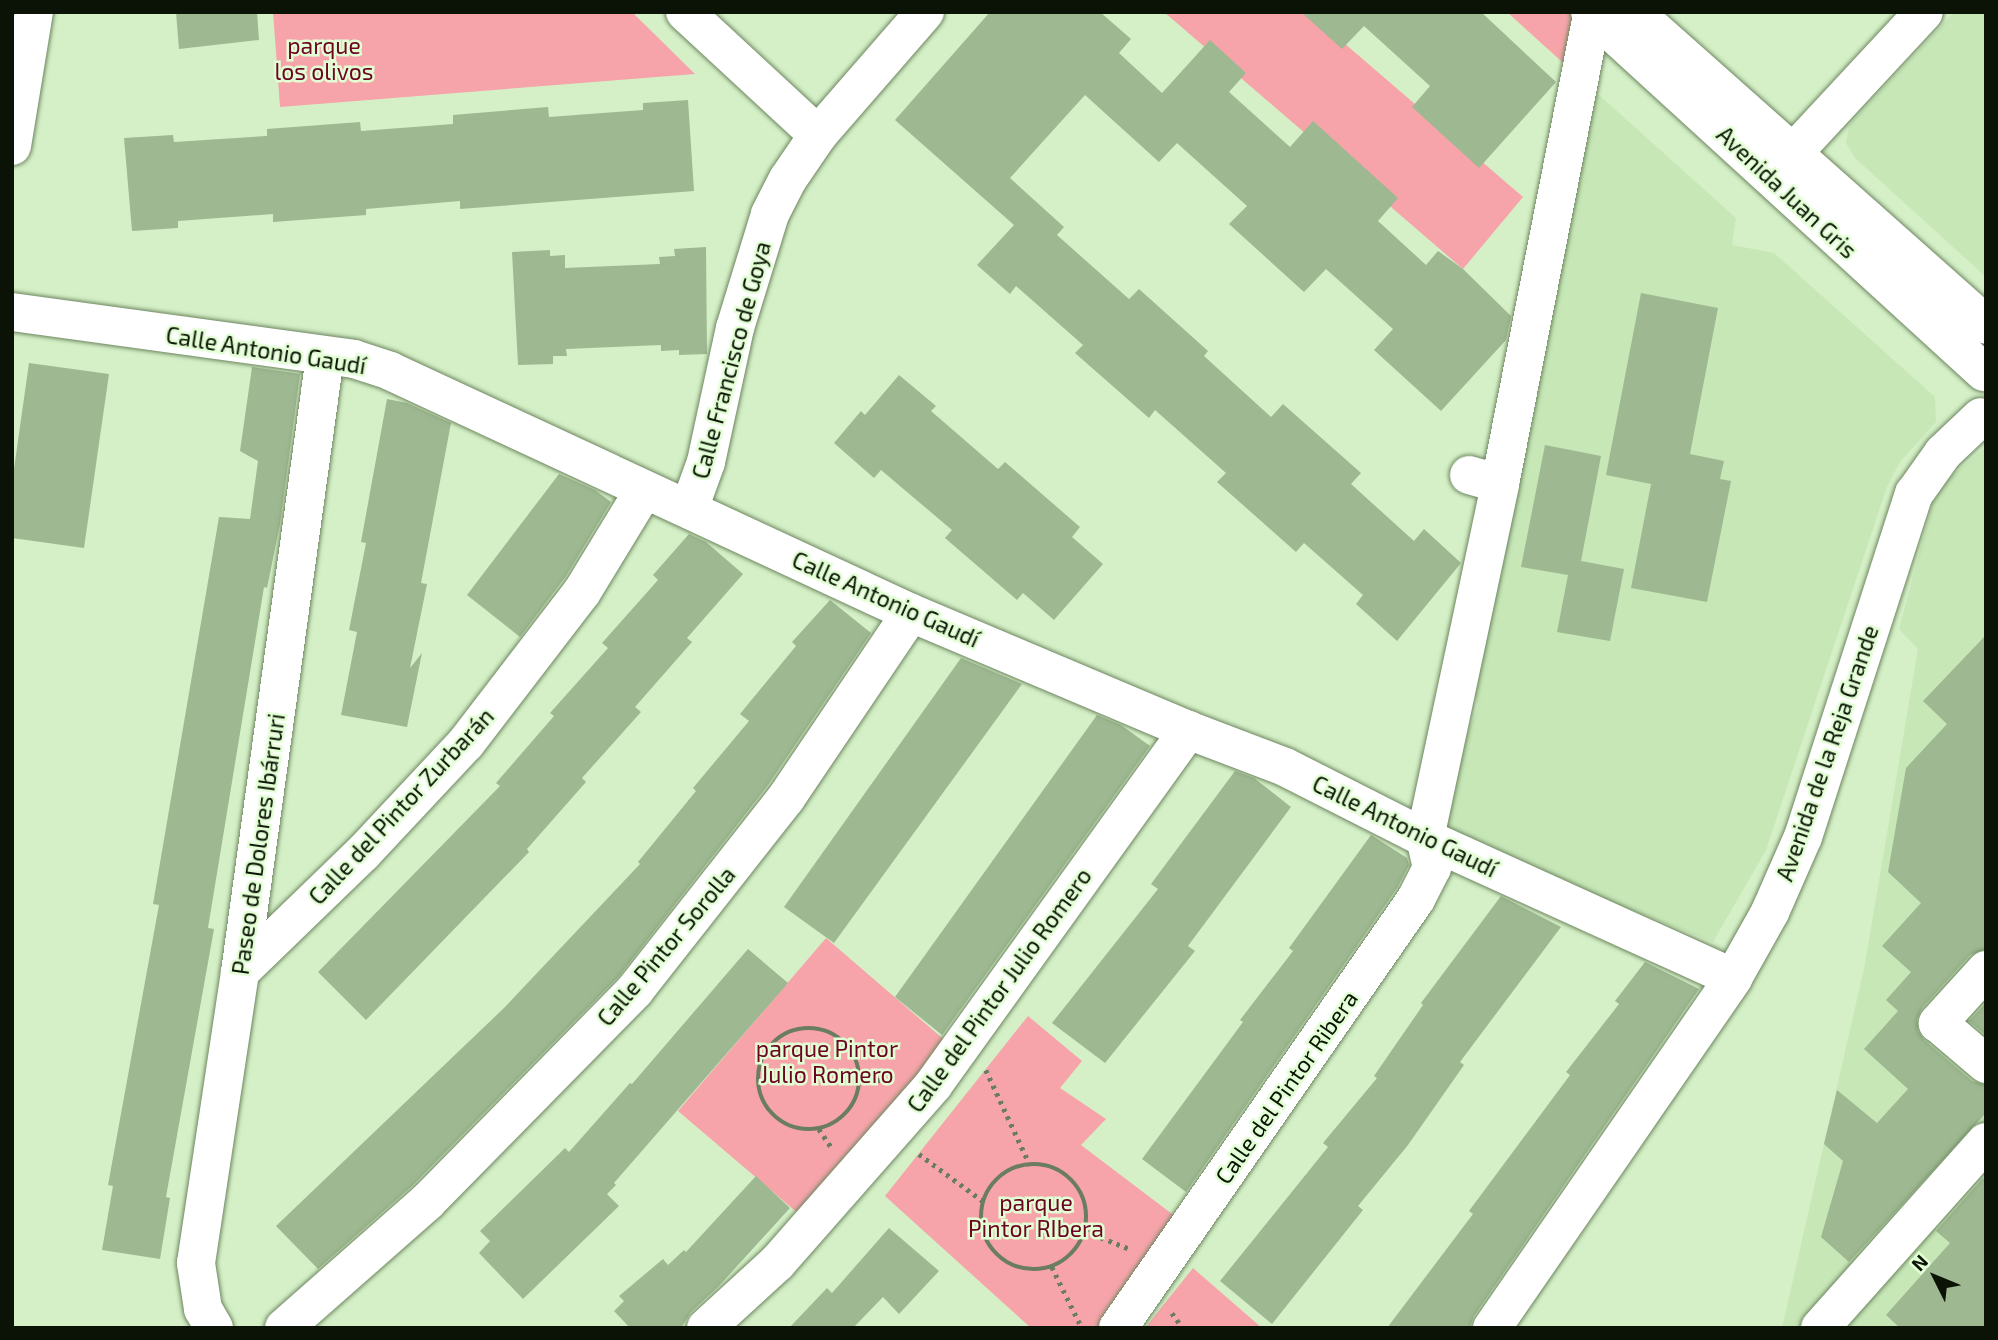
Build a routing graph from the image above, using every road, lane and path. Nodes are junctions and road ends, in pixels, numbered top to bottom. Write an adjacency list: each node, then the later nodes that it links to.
1 (34, 12): 8 (street)
2 (685, 12): 7 (street)
3 (925, 12): 7 (street, Calle Francisco de Goya)
4 (1634, 12): 9 (street, Avenida Juan Gris)
5 (1924, 12): 9 (street)
6 (1591, 13): 13 (street, Avenida Juan Gris); 19 (street)
7 (818, 135): 16 (street, Calle Francisco de Goya)
8 (12, 146)
9 (1793, 153): 11 (street, Avenida Juan Gris)
10 (12, 312): 12 (street, Calle Antonio Gaudí)
11 (1986, 325)
12 (325, 356): 15 (street, Calle Antonio Gaudí); 21 (street, Paseo de Dolores Ibárruri)
13 (1985, 370): 14 (street, Avenida Juan Gris)
14 (1983, 422): 22 (street, Avenida de la Reja Grande)
15 (644, 490): 16 (street, Calle Antonio Gaudí); 21 (street, Calle del Pintor Zurbarán)
16 (689, 509): 17 (street, Calle Antonio Gaudí)
17 (911, 612): 18 (street, Calle Antonio Gaudí); 36 (street, Calle Pintor Sorolla)
18 (1188, 730): 19 (street, Calle Antonio Gaudí); 37 (street, Calle del Pintor Julio Romero)
19 (1425, 838): 22 (street, Calle Antonio Gaudí); 39 (street, Calle del Pintor Ribera)
20 (1986, 970): 23 (street)
21 (240, 972): 35 (street, Paseo de Dolores Ibárruri)
22 (1733, 978): 41 (street, Avenida de la Reja Grande)
23 (1986, 1064)
24 (986, 1069): 29 (path)
25 (819, 1129): 25 (path); 27 (path)
26 (1986, 1142): 42 (street)
27 (833, 1150)
28 (919, 1154): 30 (path)
29 (1030, 1165): 30 (path); 31 (path)
30 (983, 1201): 33 (path)
31 (1085, 1231): 32 (path); 33 (path)
32 (1140, 1254)
33 (1052, 1267): 38 (path)
34 (1165, 1303): 40 (path)
35 (214, 1328)
36 (284, 1328)
37 (706, 1328)
38 (1082, 1328)
39 (1118, 1328)
40 (1183, 1328)
41 (1492, 1328)
42 (1821, 1328)

